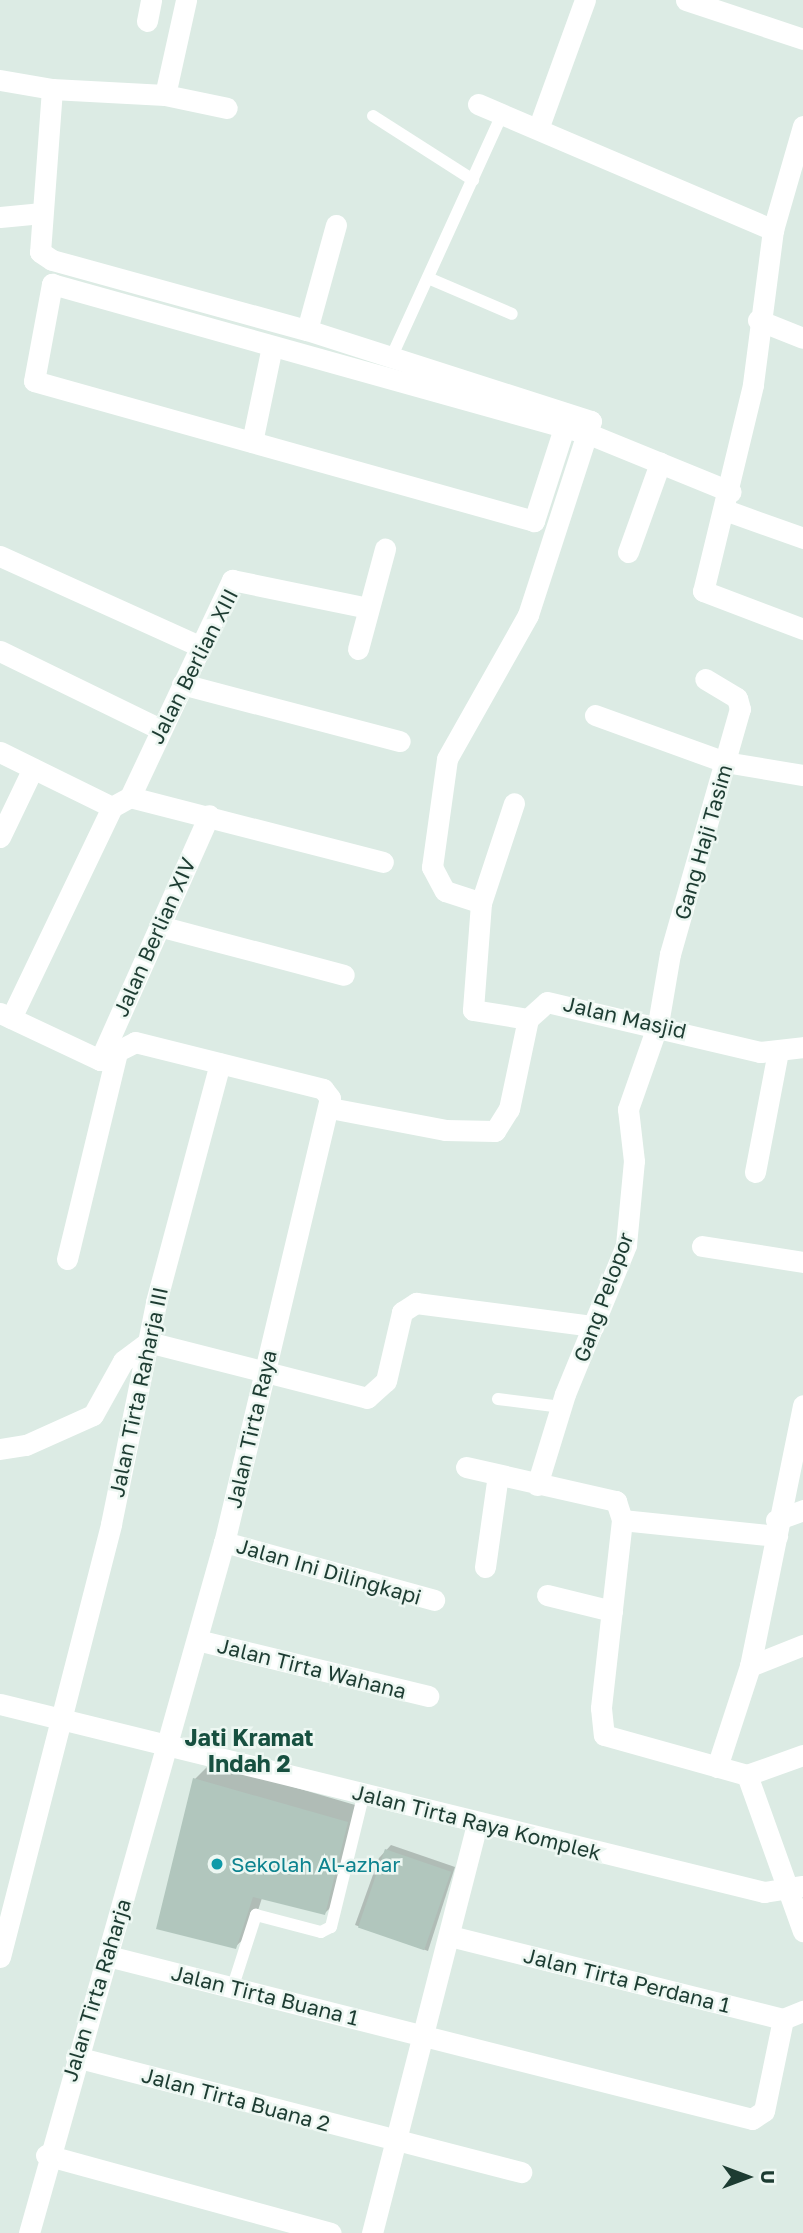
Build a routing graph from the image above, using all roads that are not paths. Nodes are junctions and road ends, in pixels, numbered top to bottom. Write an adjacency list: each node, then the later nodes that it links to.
1 (186, 0): 8 (street)
2 (585, 0): 14 (street)
3 (686, 0): 4 (street)
4 (754, 10): 5 (street)
5 (803, 38)
6 (0, 80): 7 (street)
7 (52, 89): 8 (street); 16 (street)
8 (165, 95): 10 (street)
9 (478, 104): 11 (street)
10 (227, 108)
11 (502, 114): 14 (street); 15 (lane)
12 (373, 116): 15 (lane)
13 (803, 126): 19 (street)
14 (538, 130): 19 (street)
15 (473, 180): 20 (lane)
16 (42, 213): 17 (street); 23 (street)
17 (0, 217)
18 (336, 226): 23 (street)
19 (773, 230): 22 (street)
20 (428, 278): 21 (lane); 26 (lane)
21 (512, 314)
22 (758, 320): 24 (street); 31 (street)
23 (307, 330): 26 (street)
24 (803, 338)
25 (271, 351): 27 (street); 29 (street); 29 (street)
26 (391, 358): 28 (street)
27 (564, 428): 28 (street); 29 (street)
28 (589, 435): 30 (street); 55 (street)
29 (252, 442)
30 (660, 463): 31 (street); 34 (street)
31 (728, 501): 32 (street); 37 (street)
32 (803, 538)
33 (385, 549): 36 (street)
34 (628, 552)
35 (0, 556): 38 (street)
36 (368, 608): 38 (street, Jalan Berlian XIII); 39 (street)
37 (803, 629)
38 (199, 646): 42 (street, Jalan Berlian XIII)
39 (358, 649)
40 (0, 651): 44 (street)
41 (705, 679): 47 (street, Gang Haji Tasim)
42 (182, 684): 44 (street, Jalan Berlian XIII); 45 (street)
43 (595, 715): 47 (street)
44 (160, 729): 50 (street, Jalan Berlian XIII)
45 (400, 741)
46 (0, 752): 48 (street)
47 (725, 762): 49 (street); 60 (street, Gang Haji Tasim)
48 (33, 768): 50 (street); 53 (street)
49 (803, 775)
50 (121, 802): 52 (street); 58 (street, Jalan Berlian XIII)
51 (514, 803): 55 (street)
52 (209, 815): 54 (street); 56 (street, Jalan Berlian XIV)
53 (0, 837)
54 (383, 862)
55 (481, 903): 59 (street)
56 (159, 926): 57 (street); 64 (street, Jalan Berlian XIV)
57 (344, 975)
58 (5, 1016): 64 (street)
59 (528, 1019): 60 (street, Jalan Masjid); 66 (street)
60 (658, 1024): 63 (street, Jalan Masjid); 71 (street, Gang Pelopor)
61 (803, 1046): 63 (street, Jalan Masjid)
62 (118, 1048): 64 (street); 65 (street); 69 (street)
63 (778, 1051): 67 (street)
64 (100, 1060)
65 (220, 1063): 66 (street); 72 (street, Jalan Tirta Raharja III)
66 (330, 1108): 73 (street, Jalan Tirta Raya)
67 (755, 1172)
68 (702, 1246): 70 (street)
69 (67, 1259)
70 (803, 1262)
71 (594, 1326): 73 (street); 76 (street, Gang Pelopor)
72 (148, 1342): 73 (street); 77 (street); 94 (street, Jalan Tirta Raharja III)
73 (266, 1367): 84 (street, Jalan Tirta Raya)
74 (498, 1399): 76 (lane)
75 (803, 1405): 83 (street)
76 (561, 1407): 80 (street, Gang Pelopor)
77 (0, 1449)
78 (466, 1467): 79 (street)
79 (498, 1475): 80 (street); 85 (street)
80 (537, 1485): 82 (street)
81 (803, 1510): 83 (street)
82 (622, 1520): 83 (street); 88 (street)
83 (776, 1528): 91 (street)
84 (224, 1542): 87 (street, Jalan Ini Dilingkapi); 89 (street, Jalan Tirta Raya)
85 (485, 1567)
86 (547, 1595): 88 (street)
87 (434, 1600)
88 (612, 1611): 97 (street)
89 (197, 1640): 92 (street, Jalan Tirta Wahana); 95 (street, Jalan Tirta Raya)
90 (803, 1645): 91 (street)
91 (750, 1665): 97 (street)
92 (428, 1696)
93 (0, 1704): 94 (street, Jalan Tirta Raya Komplek)
94 (57, 1721): 95 (street, Jalan Tirta Raya Komplek); 105 (street, Jalan Tirta Raharja III)
95 (166, 1748): 99 (street, Jalan Tirta Raya Komplek); 104 (street, Jalan Tirta Raharja)
96 (803, 1755): 98 (street)
97 (717, 1768): 98 (street)
98 (747, 1775): 101 (street)
99 (364, 1793): 100 (street, Jalan Tirta Raya Komplek); 106 (lane)
100 (477, 1824): 101 (street, Jalan Tirta Raya Komplek); 103 (street)
101 (796, 1888): 102 (street)
102 (803, 1931)
103 (450, 1937): 107 (street, Jalan Tirta Perdana 1); 108 (street)
104 (108, 1955): 106 (street, Jalan Tirta Buana 1); 109 (street, Jalan Tirta Raharja)
105 (0, 1956)
106 (233, 1986): 108 (street, Jalan Tirta Buana 1)
107 (793, 2015): 108 (street, Jalan Tirta Buana 1)
108 (423, 2035): 110 (street)
109 (76, 2057): 110 (street, Jalan Tirta Buana 2); 111 (street, Jalan Tirta Raharja)
110 (397, 2141): 112 (street, Jalan Tirta Buana 2); 115 (street)
111 (47, 2155): 113 (street, Jalan Tirta Raharja); 114 (street)
112 (521, 2172)
113 (29, 2233)
114 (331, 2233)
115 (372, 2233)

